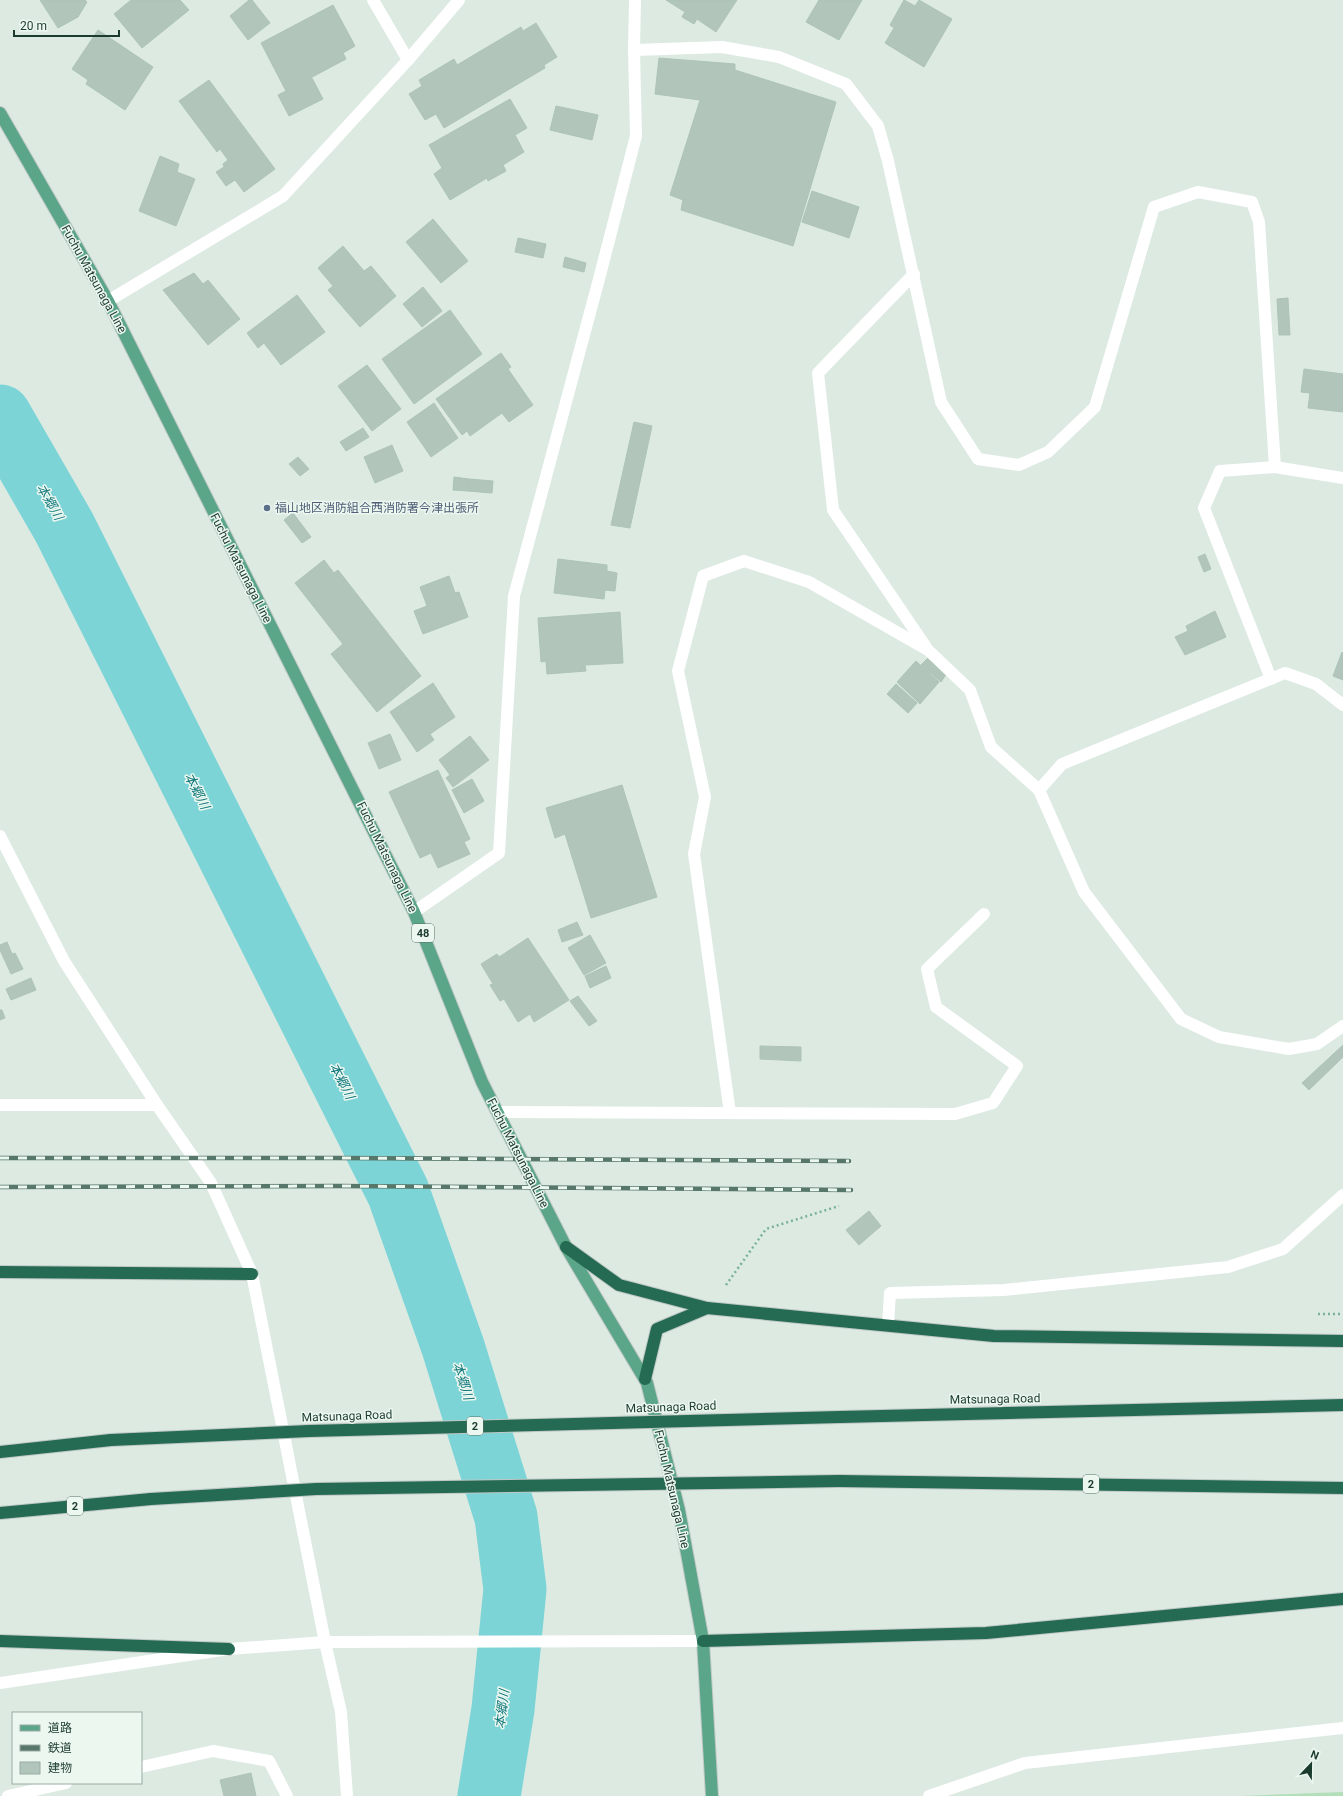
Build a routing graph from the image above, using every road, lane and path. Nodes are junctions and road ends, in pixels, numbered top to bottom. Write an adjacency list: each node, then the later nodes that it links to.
1 (373, 0): 5 (street)
2 (459, 0): 5 (street)
3 (635, 0): 4 (street)
4 (634, 50): 7 (street); 18 (street)
5 (408, 60): 8 (street)
6 (0, 113): 8 (main road, Fuchu Matsunaga Line / 48)
7 (914, 274): 9 (street); 11 (street)
8 (108, 301): 18 (main road, Fuchu Matsunaga Line / 48)
9 (1275, 467): 10 (street); 12 (street)
10 (1343, 478)
11 (928, 650): 14 (street); 24 (street)
12 (1271, 679): 13 (street); 14 (street)
13 (1343, 705)
14 (1039, 790): 20 (street)
15 (0, 836): 17 (street)
16 (0, 854): 17 (street)
17 (26, 888): 22 (street)
18 (414, 912): 23 (main road, Fuchu Matsunaga Line / 48)
19 (984, 914): 24 (street)
20 (1343, 1026)
21 (0, 1105): 22 (street)
22 (157, 1105): 29 (street)
23 (497, 1112): 24 (street); 27 (main road, Fuchu Matsunaga Line / 48)
24 (730, 1113)
25 (1343, 1195): 31 (street)
26 (839, 1206): 30 (path)
27 (566, 1247): 30 (highway); 33 (main road, Fuchu Matsunaga Line / 48)
28 (0, 1272): 29 (highway)
29 (252, 1274): 41 (street)
30 (707, 1308): 31 (highway); 33 (highway)
31 (888, 1325): 32 (highway)
32 (1343, 1341)
33 (644, 1379): 40 (main road, Fuchu Matsunaga Line / 48)
34 (1343, 1405): 35 (highway, Matsunaga Road / 2, bridge)
35 (0, 1452)
36 (1343, 1488): 37 (highway, 2, bridge)
37 (0, 1513)
38 (1343, 1599): 40 (highway)
39 (0, 1641): 42 (highway)
40 (703, 1641): 41 (street); 50 (main road, Fuchu Matsunaga Line / 48)
41 (325, 1642): 42 (street); 49 (street)
42 (229, 1649): 43 (street)
43 (0, 1683)
44 (1343, 1728): 51 (street)
45 (142, 1767): 48 (street)
46 (62, 1784): 47 (street)
47 (8, 1796)
48 (287, 1796)
49 (347, 1796)
50 (712, 1796)
51 (929, 1796)

